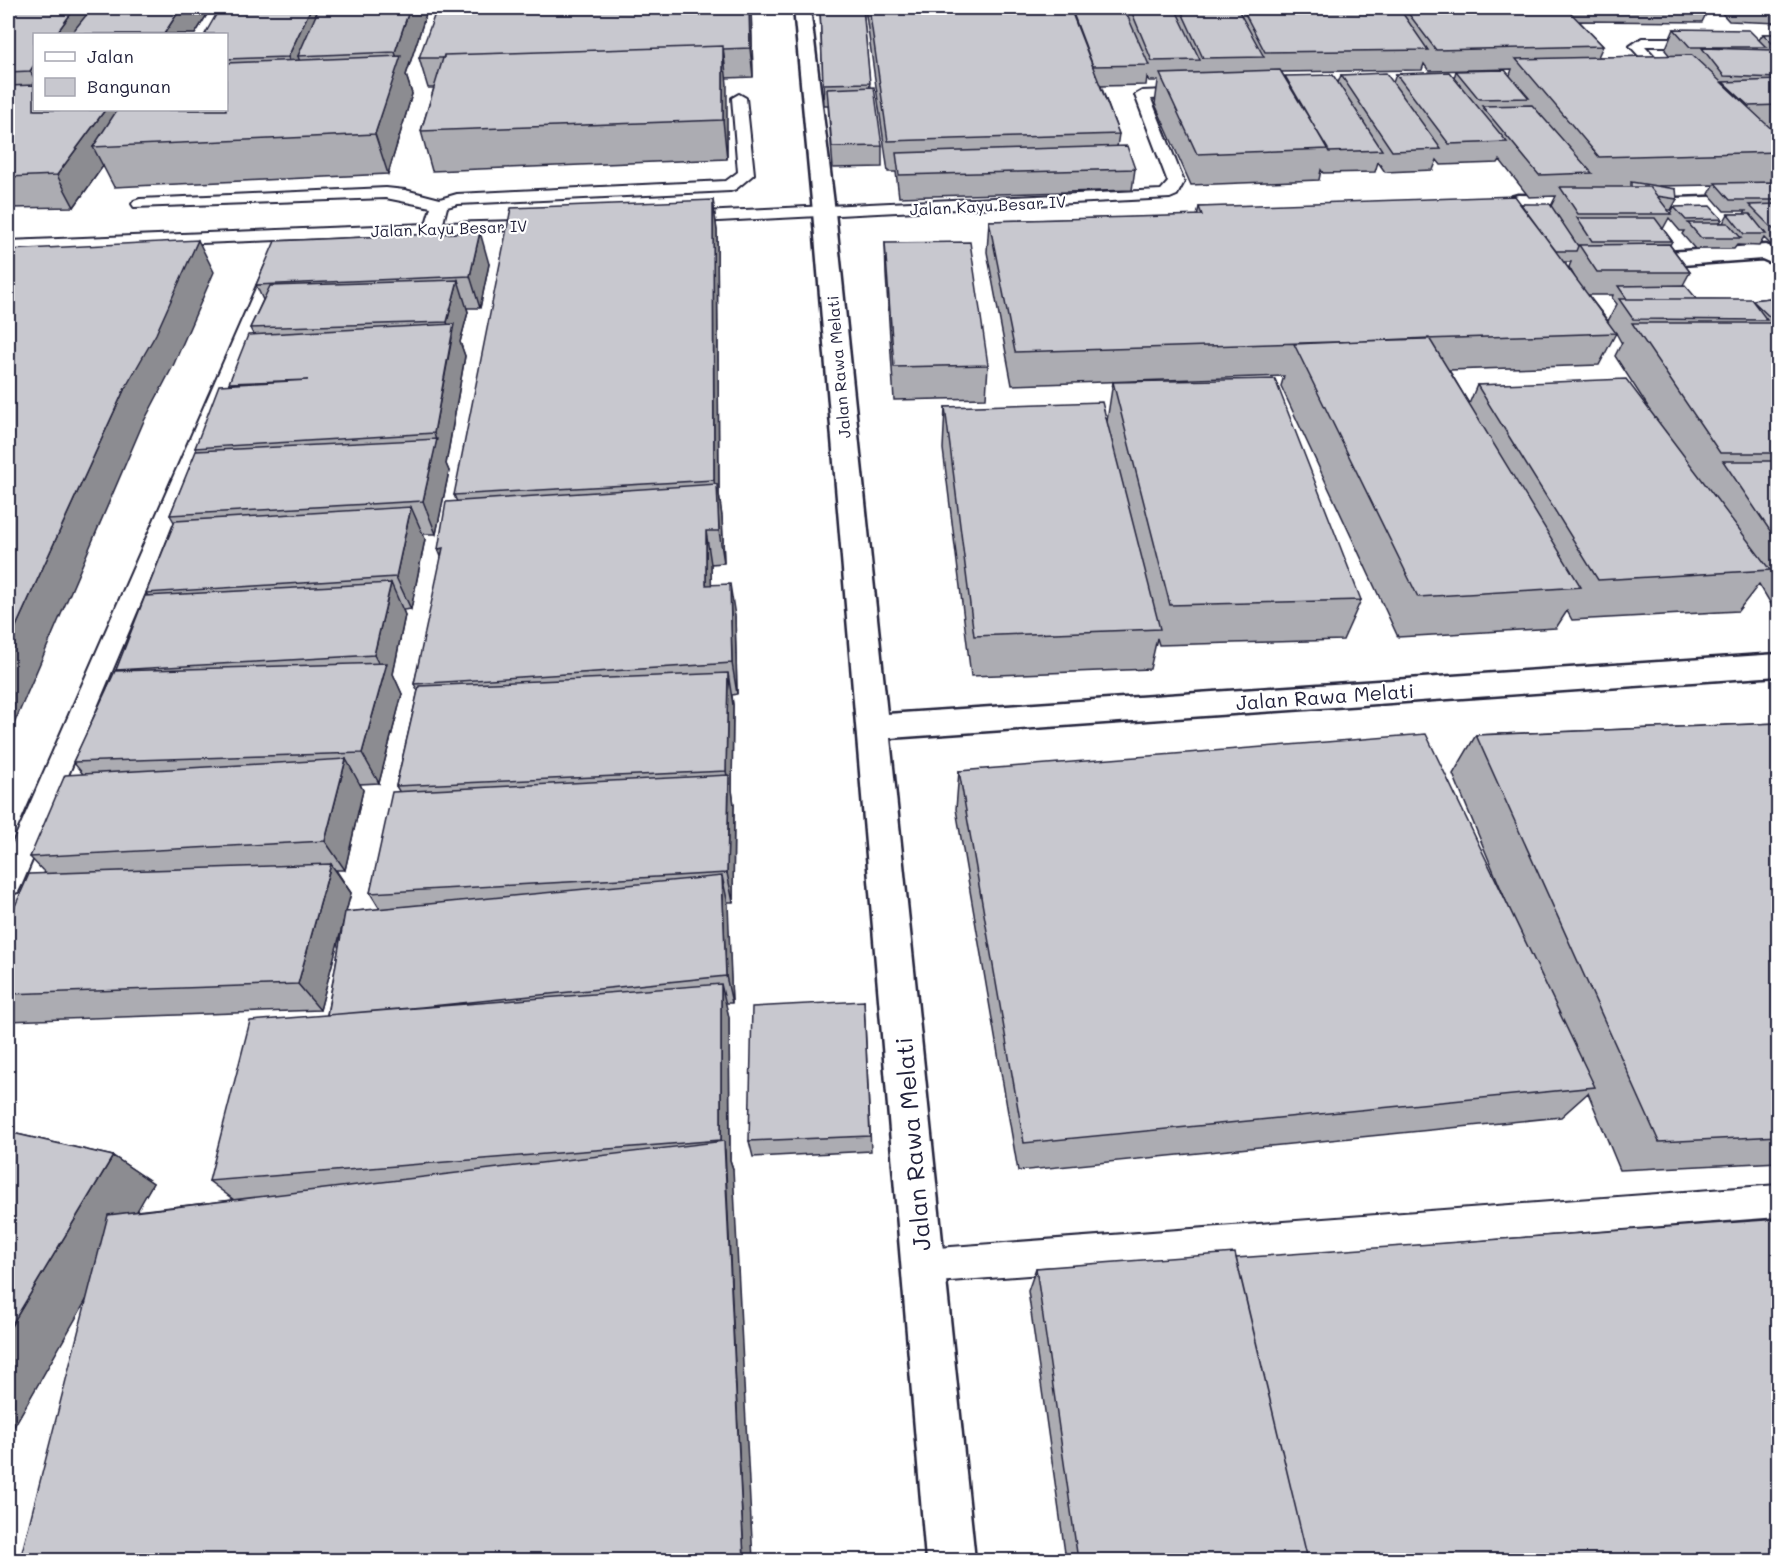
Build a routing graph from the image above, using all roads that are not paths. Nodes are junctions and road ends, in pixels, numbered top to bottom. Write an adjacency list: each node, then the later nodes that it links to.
1 (802, 8): 10 (street, Jalan Rawa Melati)
2 (1714, 42): 3 (lane)
3 (1630, 75)
4 (1202, 93): 10 (lane, Jalan Kayu Besar IV)
5 (740, 98): 9 (lane)
6 (1779, 186): 7 (street)
7 (1518, 201)
8 (140, 204): 9 (lane)
9 (440, 204): 13 (lane)
10 (824, 212): 11 (lane, Jalan Kayu Besar IV); 19 (street, Jalan Rawa Melati)
11 (658, 219)
12 (563, 223): 13 (lane, Jalan Kayu Besar IV)
13 (433, 228): 14 (lane, Jalan Kayu Besar IV)
14 (289, 234): 15 (lane, Jalan Kayu Besar IV); 20 (lane)
15 (8, 246)
16 (1668, 259): 17 (street)
17 (1779, 259)
18 (1779, 665): 19 (street, Jalan Rawa Melati)
19 (872, 727): 22 (street, Jalan Rawa Melati)
20 (8, 884)
21 (1779, 1201): 22 (lane)
22 (924, 1266): 23 (street, Jalan Rawa Melati)
23 (951, 1560)

